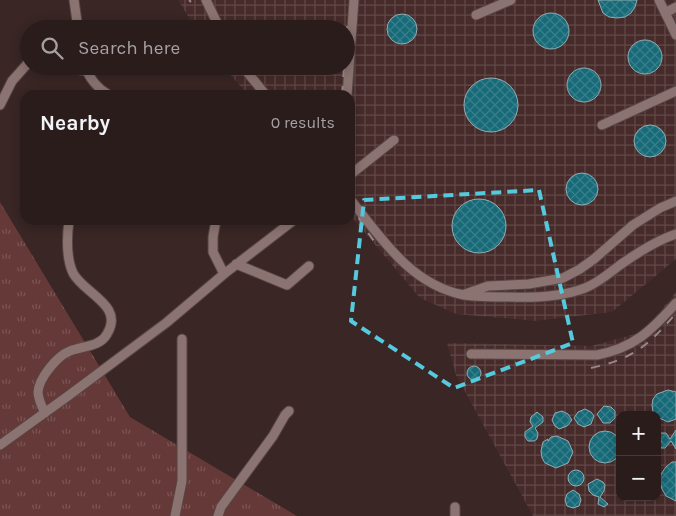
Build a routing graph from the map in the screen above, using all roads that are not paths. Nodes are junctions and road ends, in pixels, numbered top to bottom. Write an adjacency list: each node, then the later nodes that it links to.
1 (74, 0): 9 (street)
2 (206, 0): 10 (street)
3 (354, 0): 11 (street)
4 (511, 0): 8 (street)
5 (659, 0): 7 (street)
6 (676, 7): 7 (street)
7 (665, 12): 12 (street)
8 (476, 15)
9 (77, 20)
10 (216, 20)
11 (353, 20)
12 (676, 35)
13 (20, 72): 21 (street)
14 (89, 75): 17 (street)
15 (249, 75): 18 (street)
16 (348, 75): 19 (street)
17 (103, 90)
18 (262, 90)
19 (347, 90)
20 (676, 91): 22 (street)
21 (0, 105)
22 (602, 126)
23 (394, 140): 24 (street)
24 (355, 171)
25 (676, 201): 34 (street)
26 (355, 205): 34 (street)
27 (69, 225): 39 (street)
28 (215, 225): 33 (street)
29 (287, 225): 31 (street)
30 (676, 234): 34 (street)
31 (236, 264): 32 (street); 33 (street)
32 (309, 266)
33 (224, 274): 39 (street)
34 (463, 294)
35 (676, 303): 37 (street)
36 (182, 339): 41 (street)
37 (471, 354)
38 (289, 411): 42 (street)
39 (45, 413): 40 (street)
40 (0, 445)
41 (175, 516)
42 (218, 516)

